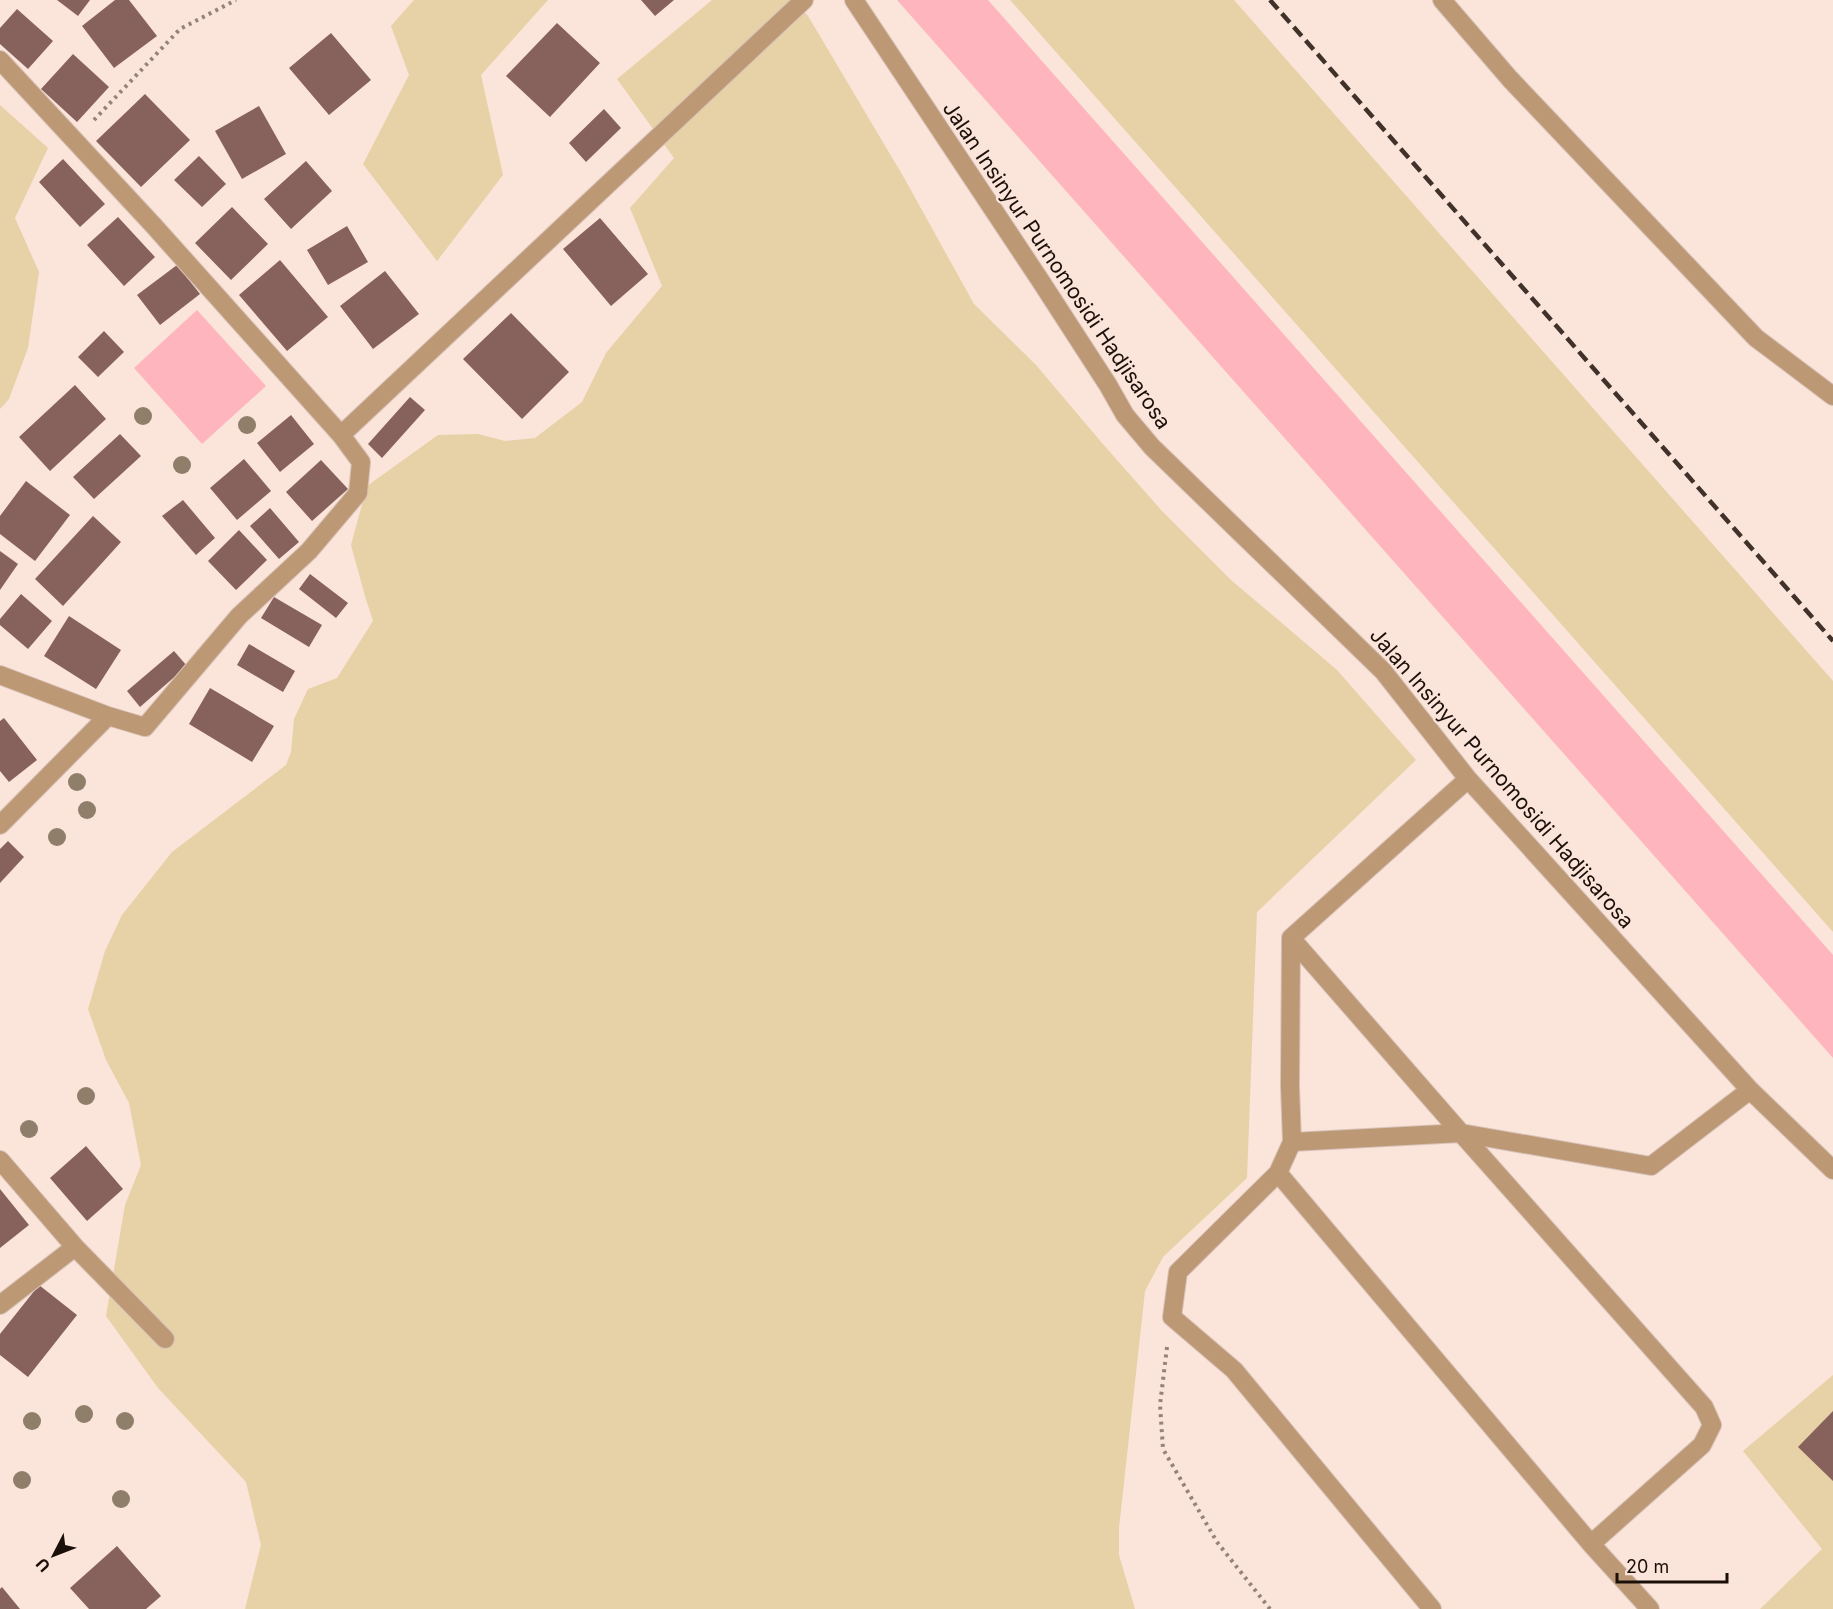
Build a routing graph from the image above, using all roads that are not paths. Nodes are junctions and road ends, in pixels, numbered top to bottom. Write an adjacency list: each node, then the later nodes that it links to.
1 (804, 0): 6 (street)
2 (854, 0): 9 (street, Jalan Insinyur Purnomosidi Hadjisarosa)
3 (1442, 0): 5 (street)
4 (0, 60): 6 (street)
5 (1833, 396)
6 (340, 435): 8 (street)
7 (0, 675): 8 (street)
8 (108, 716): 10 (street)
9 (1468, 779): 11 (street); 12 (street, Jalan Insinyur Purnomosidi Hadjisarosa)
10 (0, 825)
11 (1291, 938): 13 (street); 14 (street)
12 (1750, 1090): 13 (street); 16 (street, Jalan Insinyur Purnomosidi Hadjisarosa)
13 (1461, 1134): 14 (street); 21 (street)
14 (1292, 1142): 17 (street)
15 (0, 1160): 18 (street)
16 (1833, 1170)
17 (1278, 1173): 21 (street); 22 (street)
18 (75, 1247): 19 (street); 20 (street)
19 (0, 1305)
20 (165, 1339)
21 (1592, 1544): 23 (street)
22 (1432, 1609)
23 (1650, 1609)

